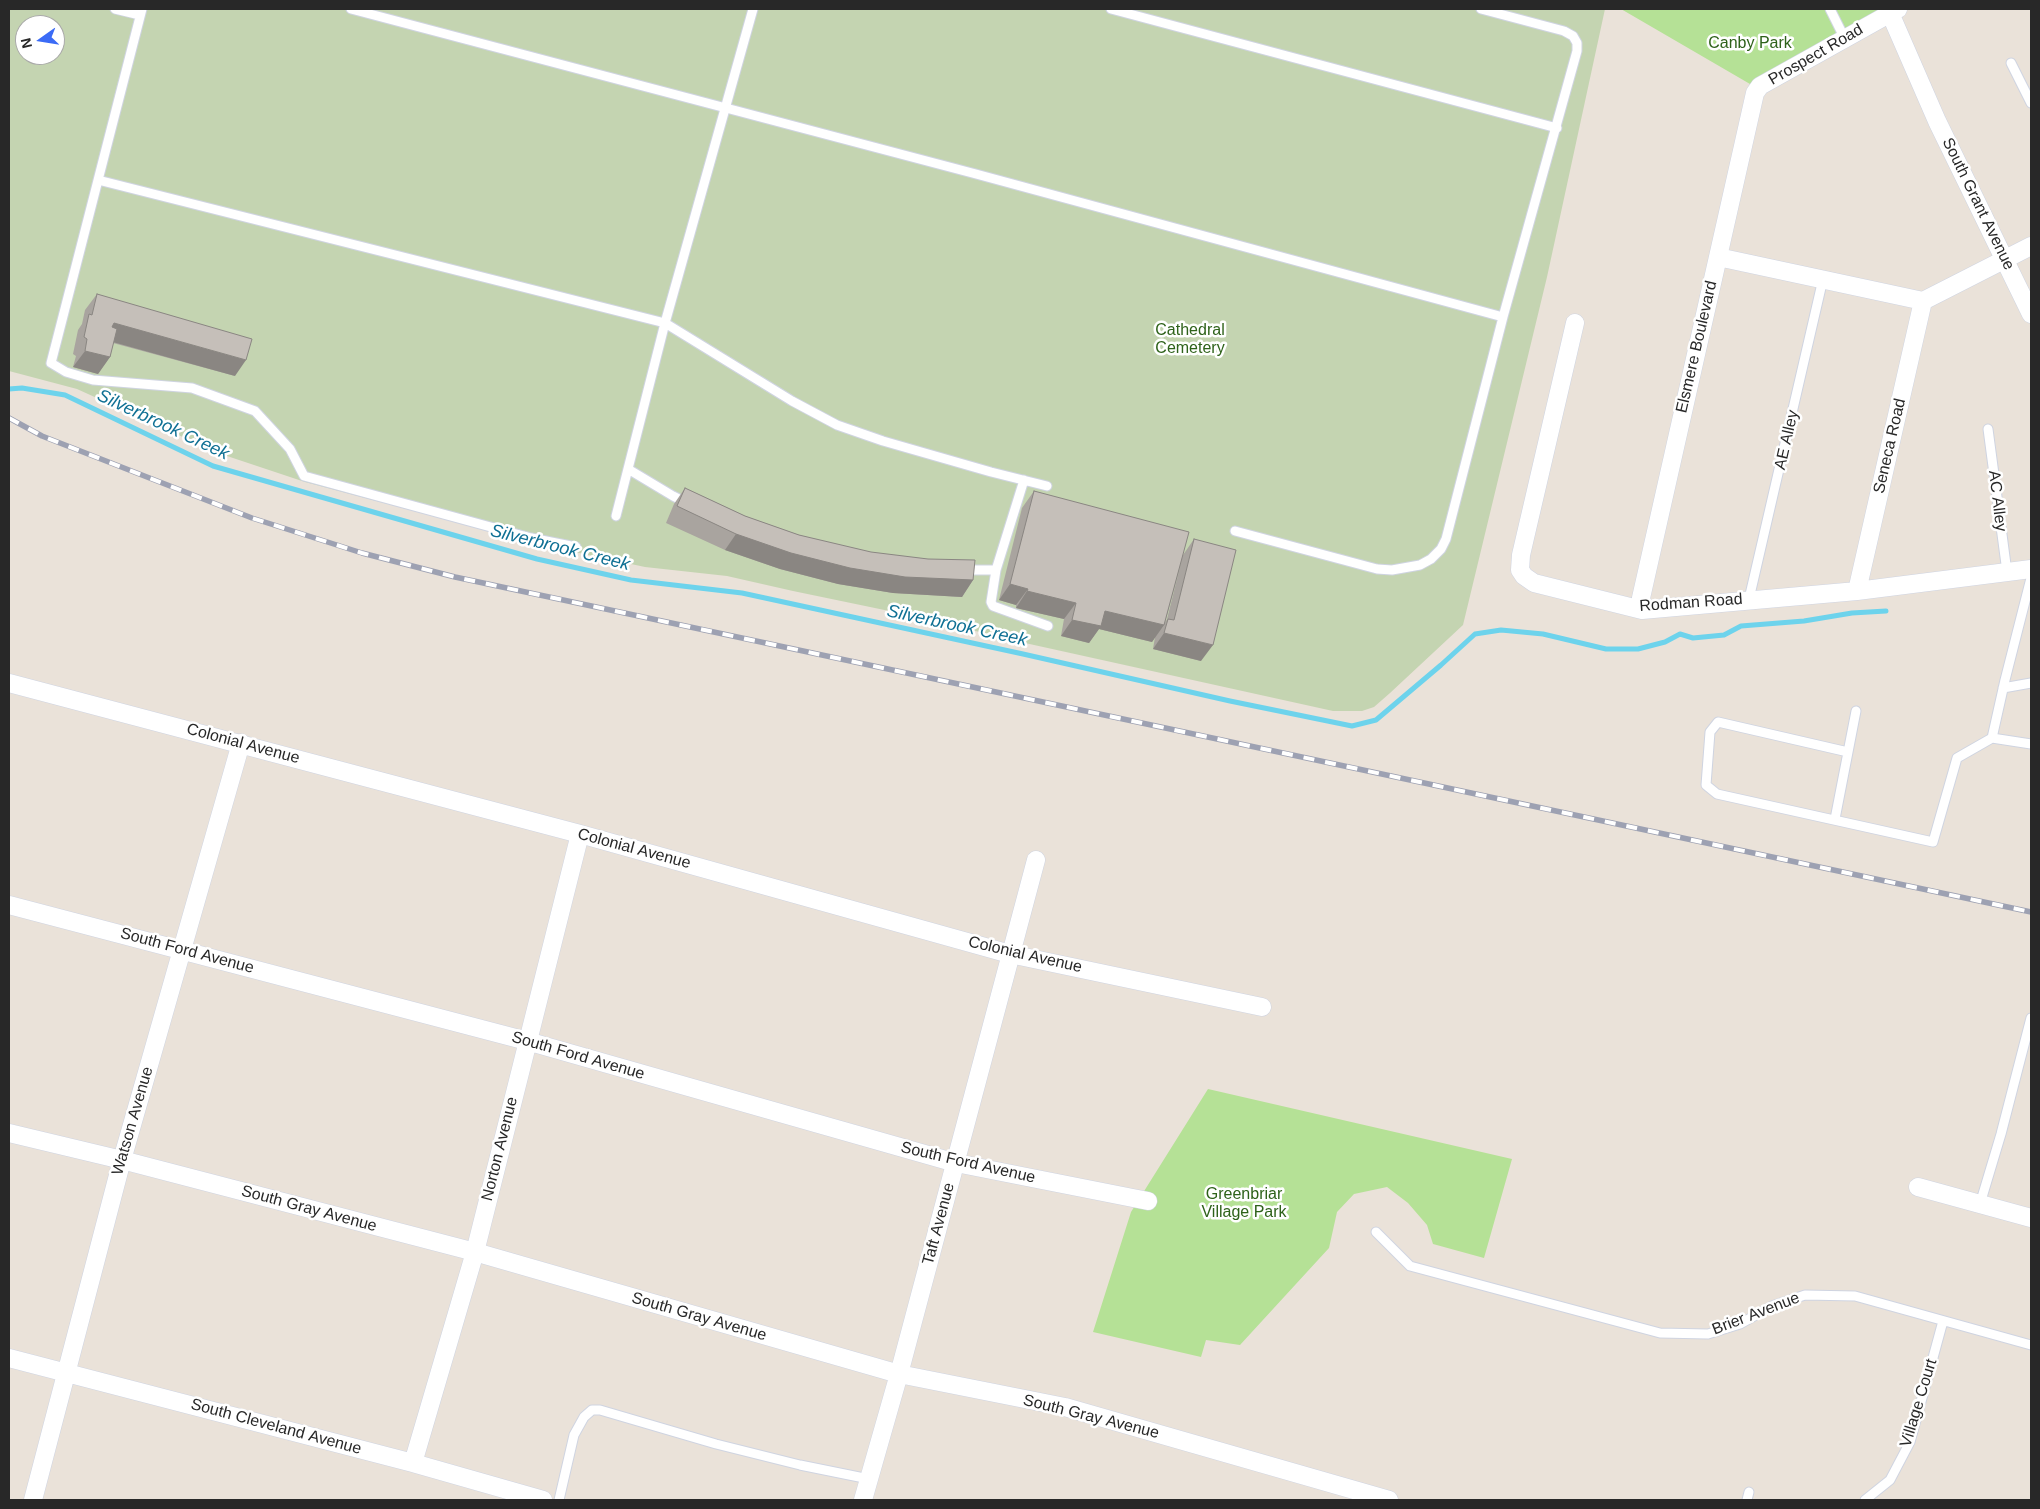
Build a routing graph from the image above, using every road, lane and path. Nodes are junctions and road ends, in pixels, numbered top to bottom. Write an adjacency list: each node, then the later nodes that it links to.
1 (115, 9): 8 (lane)
2 (351, 9): 13 (lane)
3 (753, 9): 13 (lane)
4 (1111, 9): 14 (lane)
5 (1482, 9): 14 (lane)
6 (1830, 9): 9 (lane)
7 (1890, 11): 9 (street, Prospect Road); 18 (street, South Grant Avenue)
8 (141, 12): 15 (lane)
9 (1845, 38): 11 (street, Prospect Road)
10 (2011, 62): 12 (lane)
11 (1760, 86): 17 (street, Elsmere Boulevard)
12 (2031, 103)
13 (726, 108): 22 (lane); 23 (lane)
14 (1557, 128): 22 (lane)
15 (98, 180): 23 (lane); 32 (lane)
16 (2031, 246): 18 (street)
17 (1718, 257): 19 (street); 40 (street, Elsmere Boulevard)
18 (2004, 260): 20 (street); 21 (street, South Grant Avenue)
19 (1823, 280): 20 (street); 39 (lane, AE Alley)
20 (1923, 301): 38 (street, Seneca Road)
21 (2031, 314)
22 (1504, 317): 31 (lane)
23 (665, 323): 26 (lane); 27 (lane)
24 (1575, 323): 40 (street, Rodman Road)
25 (1988, 430): 36 (lane, AC Alley)
26 (628, 469): 29 (lane); 30 (lane)
27 (1024, 480): 28 (lane); 35 (lane)
28 (1047, 486)
29 (696, 507)
30 (616, 516)
31 (1235, 531)
32 (576, 548)
33 (950, 569): 35 (lane)
34 (2031, 569): 36 (street, Rodman Road)
35 (996, 570): 41 (lane)
36 (2007, 572): 38 (street, Rodman Road)
37 (2031, 578): 44 (lane)
38 (1857, 591): 39 (street, Rodman Road)
39 (1750, 599): 40 (street, Rodman Road)
40 (1642, 610)
41 (1048, 626)
42 (9, 682): 47 (street, Colonial Avenue)
43 (2031, 683): 44 (lane)
44 (2003, 688): 46 (lane)
45 (1856, 711): 49 (lane)
46 (1992, 738): 48 (lane); 50 (lane)
47 (241, 743): 51 (street, Colonial Avenue); 54 (street, Watson Avenue)
48 (2031, 744)
49 (1848, 752): 50 (lane); 50 (lane)
50 (1835, 819)
51 (580, 834): 55 (street, Colonial Avenue); 58 (street, Norton Avenue)
52 (1036, 860): 55 (street, Taft Avenue)
53 (9, 905): 54 (street, South Ford Avenue)
54 (181, 949): 58 (street, South Ford Avenue); 60 (street, Watson Avenue)
55 (1010, 954): 56 (street, Colonial Avenue); 61 (street, Taft Avenue)
56 (1262, 1007)
57 (2031, 1018): 64 (lane)
58 (527, 1041): 61 (street, South Ford Avenue); 67 (street, Norton Avenue)
59 (9, 1133): 60 (street, South Gray Avenue)
60 (122, 1160): 67 (street, South Gray Avenue); 71 (street, Watson Avenue)
61 (956, 1163): 63 (street, South Ford Avenue); 72 (street, Taft Avenue)
62 (1918, 1186): 64 (street)
63 (1148, 1201)
64 (1980, 1204): 65 (street)
65 (2031, 1218)
66 (1376, 1232): 68 (lane, Brier Avenue)
67 (475, 1252): 72 (street, South Gray Avenue); 73 (street, Norton Avenue)
68 (1943, 1321): 69 (lane, Brier Avenue); 80 (lane, Village Court)
69 (2031, 1345)
70 (9, 1358): 71 (street, South Cleveland Avenue)
71 (67, 1372): 73 (street, South Cleveland Avenue); 75 (street, Watson Avenue)
72 (898, 1374): 74 (street, Taft Avenue); 79 (street, South Gray Avenue)
73 (413, 1463): 76 (street, South Cleveland Avenue)
74 (869, 1479): 77 (lane); 78 (street, Taft Avenue)
75 (33, 1500)
76 (543, 1500)
77 (559, 1500)
78 (862, 1500)
79 (1389, 1500)
80 (1865, 1500)

